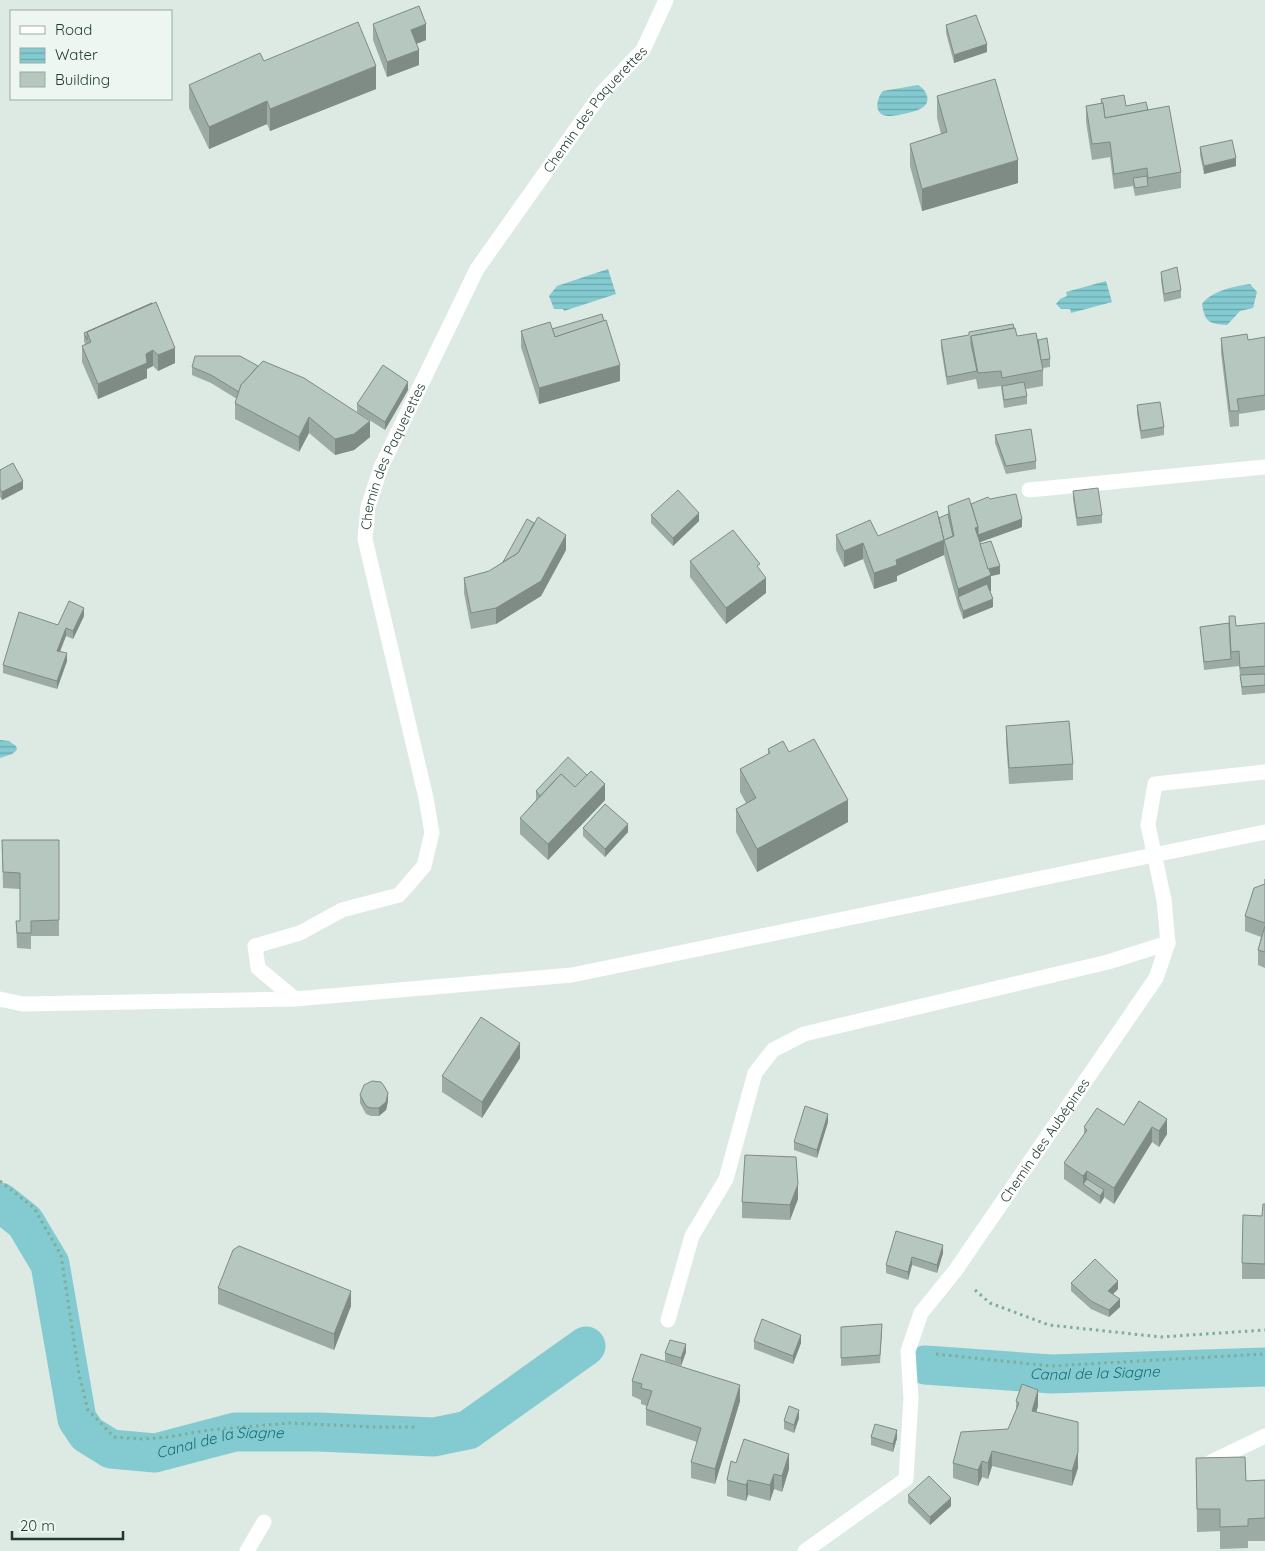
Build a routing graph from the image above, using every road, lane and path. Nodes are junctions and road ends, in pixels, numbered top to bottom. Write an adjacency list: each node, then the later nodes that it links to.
1 (666, 0): 7 (street, Chemin des Paquerettes)
2 (1265, 466): 3 (street)
3 (1029, 490)
4 (1265, 772): 6 (street, Chemin des Aubépines, bridge)
5 (1265, 832): 7 (street)
6 (1168, 943): 10 (street, Chemin des Aubépines); 11 (street)
7 (295, 998): 8 (street)
8 (0, 1000)
9 (0, 1181): 15 (path)
10 (955, 1271): 12 (path); 13 (street, Chemin des Aubépines)
11 (668, 1320)
12 (1265, 1330)
13 (908, 1351): 14 (path); 20 (street, Chemin des Aubépines)
14 (1265, 1354)
15 (416, 1427)
16 (1265, 1436): 17 (street)
17 (1211, 1462)
18 (264, 1522): 19 (street)
19 (247, 1551)
20 (805, 1551)

